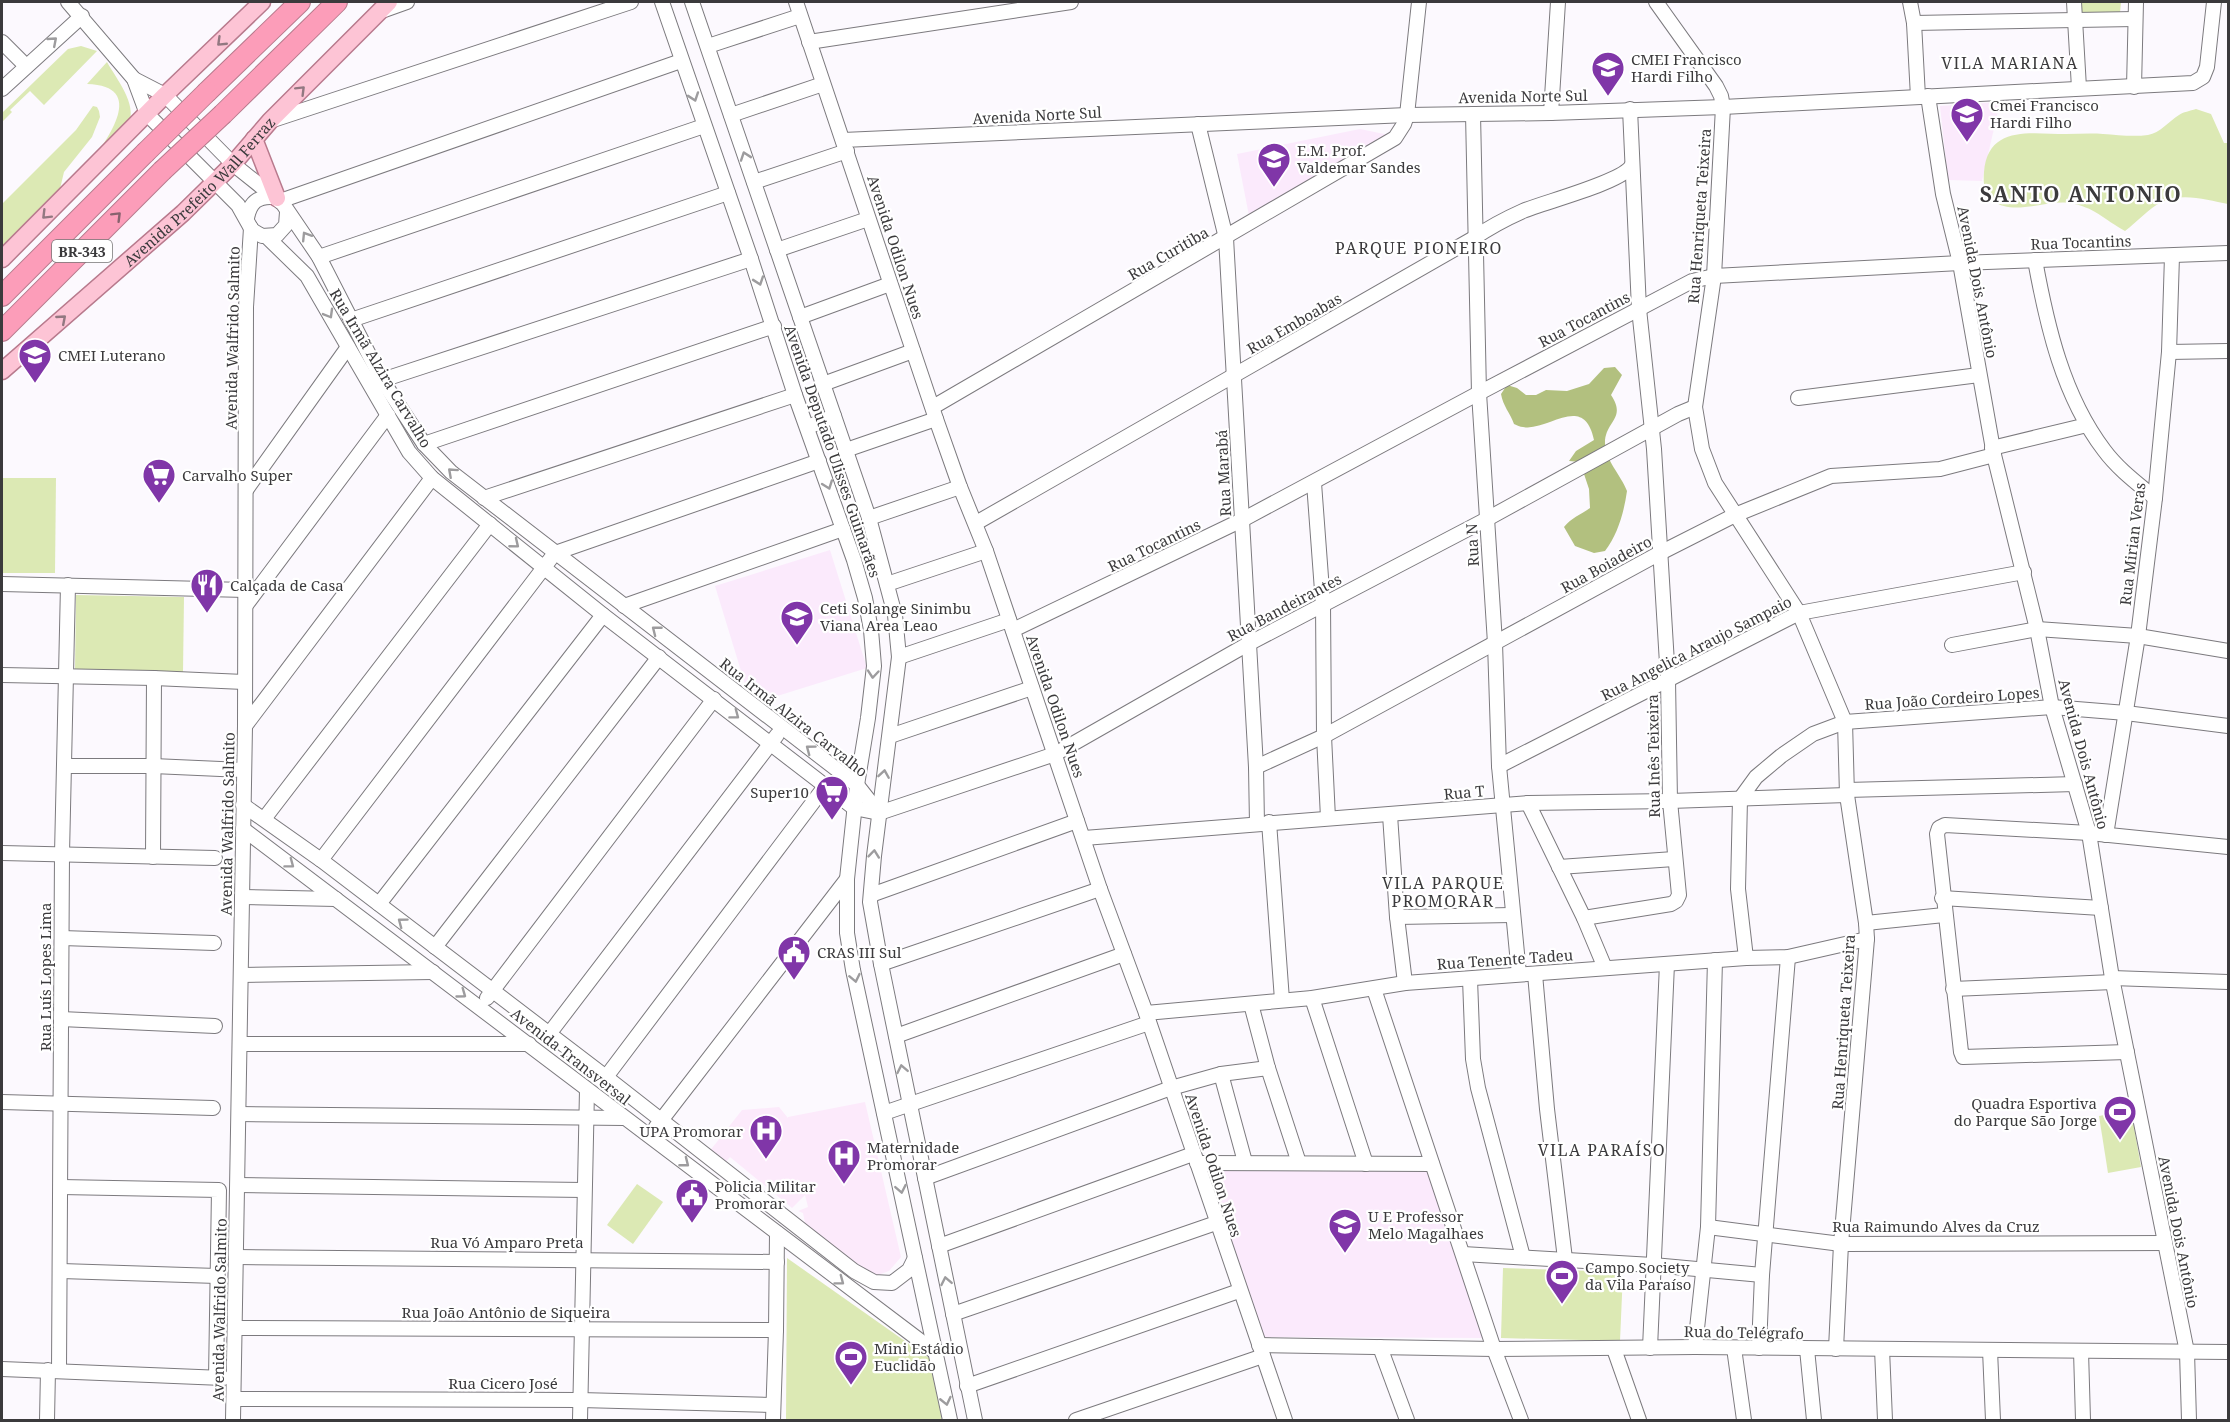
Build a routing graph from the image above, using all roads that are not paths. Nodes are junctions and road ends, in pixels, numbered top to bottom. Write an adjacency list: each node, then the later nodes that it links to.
1 (68, 2): 19 (street, Rua Irmã Alzira Carvalho)
2 (262, 2): 34 (main road, one-way to 34)
3 (300, 2): 69 (highway, BR-343, bridge)
4 (337, 2): 74 (highway, BR-343, one-way to 4, bridge)
5 (407, 2): 18 (street)
6 (631, 2): 43 (street)
7 (662, 2): 27 (street, Avenida Deputado Ulisses Guimarães)
8 (692, 2): 26 (street, Avenida Deputado Ulisses Guimarães)
9 (796, 2): 20 (street, Avenida Odilon Nues)
10 (1071, 2): 25 (street)
11 (1419, 2): 42 (street)
12 (1558, 2): 38 (street)
13 (1656, 2): 36 (street, Rua Henriqueta Teixeira)
14 (1910, 2): 23 (street, Avenida Dois Antônio)
15 (2074, 2): 21 (street)
16 (2136, 2): 22 (street)
17 (2214, 2): 31 (street, Avenida Norte Sul)
18 (383, 7): 43 (main road, Avenida Prefeito Wall Ferraz, one-way to 18)
19 (82, 16): 28 (street, one-way to 19); 29 (street, Rua Irmã Alzira Carvalho)
20 (800, 16): 25 (street, Avenida Odilon Nues); 26 (street)
21 (2075, 19): 22 (street); 23 (street); 32 (street)
22 (2135, 19): 31 (street)
23 (1914, 23): 35 (street, Avenida Dois Antônio)
24 (2, 42): 28 (street)
25 (809, 42): 30 (street, Avenida Odilon Nues)
26 (708, 46): 41 (street, Avenida Deputado Ulisses Guimarães)
27 (681, 61): 45 (street, Avenida Deputado Ulisses Guimarães, one-way to 45); 53 (street)
28 (25, 65): 33 (street)
29 (134, 79): 34 (street, Rua Irmã Alzira Carvalho); 39 (street, Rua Irmã Alzira Carvalho)
30 (823, 84): 41 (street); 47 (street, Avenida Odilon Nues)
31 (2134, 87): 32 (street, Avenida Norte Sul)
32 (2079, 88): 35 (street, Avenida Norte Sul)
33 (2, 89)
34 (165, 95): 39 (main road); 48 (street, Rua Irmã Alzira Carvalho)
35 (1923, 97): 36 (street, Avenida Norte Sul); 66 (street, Avenida Dois Antônio)
36 (1723, 107): 37 (street, Avenida Norte Sul); 67 (street, Rua Henriqueta Teixeira)
37 (1630, 109): 38 (street, Avenida Norte Sul); 49 (street)
38 (1551, 113): 40 (street, Avenida Norte Sul)
39 (147, 114): 51 (street, Rua Irmã Alzira Carvalho); 63 (main road, one-way to 63)
40 (1473, 114): 42 (street, Avenida Norte Sul); 58 (street, Rua N)
41 (731, 115): 50 (street, Avenida Deputado Ulisses Guimarães, one-way to 41)
42 (1407, 115): 44 (street, Avenida Norte Sul); 57 (street, Rua Curitiba)
43 (270, 121): 46 (main road, Avenida Prefeito Wall Ferraz)
44 (1198, 124): 47 (street, Avenida Norte Sul); 57 (street, Rua Marabá)
45 (704, 126): 52 (street, Avenida Deputado Ulisses Guimarães); 62 (street)
46 (254, 139): 48 (main road, Avenida Prefeito Wall Ferraz); 53 (main road)
47 (845, 145): 50 (street, Avenida Norte Sul); 54 (street, Avenida Odilon Nues)
48 (233, 164): 51 (main road, Avenida Prefeito Wall Ferraz); 53 (street, Rua Irmã Alzira Carvalho)
49 (1632, 165): 58 (street, Rua Emboabas); 70 (street, Rua Inês Teixeira)
50 (754, 182): 59 (street, Avenida Deputado Ulisses Guimarães)
51 (214, 183): 55 (street, Rua Irmã Alzira Carvalho); 79 (main road, Avenida Prefeito Wall Ferraz, one-way to 51)
52 (728, 192): 64 (street, Avenida Deputado Ulisses Guimarães); 72 (street)
53 (279, 202): 55 (street); 56 (street); 62 (street, Rua Irmã Alzira Carvalho, one-way to 53)
54 (868, 219): 59 (street); 68 (street, Avenida Odilon Nues)
55 (249, 223): 56 (street, Rua Irmã Alzira Carvalho); 101 (street, Avenida Walfrido Salmito)
56 (267, 237): 75 (street, Rua Irmã Alzira Carvalho, one-way to 75)
57 (1226, 238): 81 (street, Rua Marabá); 88 (street, Rua Curitiba)
58 (1474, 238): 81 (street, Rua Emboabas); 84 (street, Rua N)
59 (777, 250): 71 (street, Avenida Deputado Ulisses Guimarães)
60 (2229, 253): 61 (street, Rua Tocantins)
61 (2172, 256): 65 (street, Rua Tocantins); 78 (street, Rua Mirian Veras)
62 (319, 258): 72 (street, Rua Irmã Alzira Carvalho)
63 (2, 259)
64 (752, 259): 73 (street, Avenida Deputado Ulisses Guimarães, one-way to 73); 82 (street)
65 (2035, 260): 66 (street, Rua Tocantins); 91 (street)
66 (1960, 263): 67 (street, Rua Tocantins); 80 (street, Avenida Dois Antônio)
67 (1714, 276): 70 (street, Rua Tocantins); 87 (street, Rua Henriqueta Teixeira)
68 (890, 284): 71 (street); 76 (street, Avenida Odilon Nues)
69 (2, 296)
70 (1639, 309): 84 (street, Rua Tocantins); 93 (street, Rua Inês Teixeira)
71 (800, 317): 83 (street, Avenida Deputado Ulisses Guimarães)
72 (351, 320): 82 (street, Rua Irmã Alzira Carvalho)
73 (774, 326): 85 (street, Avenida Deputado Ulisses Guimarães); 94 (street)
74 (2, 332)
75 (348, 347): 89 (street, Rua Irmã Alzira Carvalho); 101 (street)
76 (913, 351): 83 (street); 88 (street, Avenida Odilon Nues)
77 (2229, 351): 78 (street)
78 (2169, 352): 103 (street, Rua Mirian Veras)
79 (2, 371)
80 (1979, 375): 86 (street); 96 (street, Avenida Dois Antônio)
81 (1234, 377): 107 (street, Rua Marabá); 108 (street, Rua Emboabas)
82 (382, 380): 94 (street, Rua Irmã Alzira Carvalho)
83 (823, 384): 90 (street, Avenida Deputado Ulisses Guimarães)
84 (1479, 393): 99 (street, Rua Tocantins); 106 (street, Rua N)
85 (795, 395): 92 (street, Avenida Deputado Ulisses Guimarães); 102 (street)
86 (1798, 398)
87 (1695, 407): 93 (street, Rua Bandeirantes); 104 (street, Rua Henriqueta Teixeira)
88 (935, 414): 95 (street, Rua Curitiba); 100 (street, Avenida Odilon Nues)
89 (388, 415): 98 (street, Rua Irmã Alzira Carvalho); 121 (street)
90 (834, 416): 92 (street); 95 (street, Avenida Deputado Ulisses Guimarães)
91 (2087, 424): 96 (street, Rua Boiadeiro); 103 (street)
92 (808, 427): 97 (street, Avenida Deputado Ulisses Guimarães)
93 (1652, 429): 106 (street, Rua Bandeirantes); 113 (street, Rua Inês Teixeira)
94 (424, 444): 102 (street, Rua Irmã Alzira Carvalho, one-way to 94)
95 (846, 450): 105 (street, Avenida Deputado Ulisses Guimarães)
96 (1993, 452): 104 (street, Rua Boiadeiro); 115 (street, Avenida Dois Antônio)
97 (819, 461): 110 (street, Avenida Deputado Ulisses Guimarães, one-way to 110); 112 (street)
98 (432, 478): 109 (street, Rua Irmã Alzira Carvalho); 144 (street)
99 (1314, 483): 107 (street, Rua Tocantins); 120 (street)
100 (960, 487): 105 (street); 108 (street, Avenida Odilon Nues)
101 (246, 490): 119 (street, Avenida Walfrido Salmito)
102 (484, 498): 112 (street, Rua Irmã Alzira Carvalho)
103 (2155, 498): 127 (street, Rua Mirian Veras)
104 (1735, 515): 113 (street, Rua Boiadeiro); 123 (street, Rua Henriqueta Teixeira)
105 (869, 518): 117 (street, Avenida Deputado Ulisses Guimarães)
106 (1487, 519): 120 (street, Rua Bandeirantes); 129 (street, Rua N)
107 (1242, 520): 125 (street, Rua Tocantins); 128 (street, Rua Marabá)
108 (976, 523): 111 (street, Avenida Odilon Nues)
109 (490, 524): 114 (street, Rua Irmã Alzira Carvalho, one-way to 114); 169 (street)
110 (843, 529): 122 (street); 158 (street, Avenida Deputado Ulisses Guimarães, one-way to 158)
111 (986, 551): 117 (street); 125 (street, Avenida Odilon Nues)
112 (555, 553): 114 (street); 122 (street, Rua Irmã Alzira Carvalho)
113 (1660, 553): 129 (street, Rua Boiadeiro); 137 (street, Rua Inês Teixeira)
114 (545, 569): 124 (street, Rua Irmã Alzira Carvalho); 182 (street)
115 (2024, 572): 123 (street, Rua Angelica Araujo Sampaio); 126 (street, Avenida Dois Antônio)
116 (2, 584): 118 (street)
117 (887, 584): 133 (street, Avenida Deputado Ulisses Guimarães)
118 (68, 585): 119 (street); 135 (street, Rua Luís Lopes Lima)
119 (246, 590): 121 (street, Avenida Walfrido Salmito)
120 (1323, 604): 128 (street, Rua Bandeirantes); 148 (street)
121 (246, 606): 138 (street, Avenida Walfrido Salmito)
122 (624, 606): 146 (street, Rua Irmã Alzira Carvalho, one-way to 122)
123 (1799, 613): 137 (street, Rua Angelica Araujo Sampaio); 143 (street, Rua Henriqueta Teixeira)
124 (603, 615): 132 (street, Rua Irmã Alzira Carvalho); 190 (street)
125 (1011, 625): 133 (street, Rua Tocantins); 139 (street, Avenida Odilon Nues)
126 (2037, 629): 127 (street); 130 (street); 141 (street, Avenida Dois Antônio)
127 (2138, 636): 131 (street); 142 (street, Rua Mirian Veras)
128 (1248, 644): 150 (street, Rua Bandeirantes); 154 (street, Rua Marabá)
129 (1495, 644): 148 (street, Rua Boiadeiro); 153 (street, Rua N)
130 (1952, 645)
131 (2229, 651)
132 (659, 657): 140 (street, Rua Irmã Alzira Carvalho); 200 (street)
133 (899, 657): 147 (street, Avenida Deputado Ulisses Guimarães)
134 (2, 675): 135 (street)
135 (65, 676): 136 (street); 151 (street, Rua Luís Lopes Lima)
136 (154, 678): 138 (street); 152 (street)
137 (1668, 680): 153 (street, Rua Angelica Araujo Sampaio); 161 (street, Rua Inês Teixeira)
138 (243, 682): 144 (street, Avenida Walfrido Salmito)
139 (1032, 688): 147 (street); 150 (street, Avenida Odilon Nues)
140 (714, 699): 149 (street, Rua Irmã Alzira Carvalho, one-way to 149); 218 (street)
141 (2052, 707): 142 (street, Rua João Cordeiro Lopes); 143 (street, Rua João Cordeiro Lopes); 156 (street, Avenida Dois Antônio)
142 (2126, 713): 145 (street, Rua João Cordeiro Lopes); 174 (street, Rua Mirian Veras)
143 (1845, 722): 159 (street, Rua Henriqueta Teixeira); 160 (street, Rua João Cordeiro Lopes)
144 (245, 726): 155 (street, Avenida Walfrido Salmito)
145 (2229, 726)
146 (782, 728): 149 (street); 158 (street, Rua Irmã Alzira Carvalho, one-way to 146)
147 (890, 736): 166 (street, Avenida Deputado Ulisses Guimarães, one-way to 147)
148 (1324, 736): 154 (street, Rua Boiadeiro); 168 (street)
149 (771, 742): 157 (street, Rua Irmã Alzira Carvalho); 226 (street)
150 (1055, 754): 166 (street, Rua Bandeirantes); 170 (street, Avenida Odilon Nues)
151 (64, 766): 152 (street); 178 (street, Rua Luís Lopes Lima)
152 (153, 766): 155 (street); 179 (street)
153 (1499, 766): 164 (street, Rua N)
154 (1256, 767): 171 (street, Rua Marabá)
155 (243, 770): 163 (street, Avenida Walfrido Salmito)
156 (2075, 784): 159 (street, Rua T); 173 (street, Avenida Dois Antônio)
157 (826, 785): 165 (street, Rua Irmã Alzira Carvalho); 233 (street)
158 (856, 785): 165 (street, Avenida Deputado Ulisses Guimarães); 166 (street, Rua Irmã Alzira Carvalho)
159 (1847, 793): 160 (street, Rua T); 196 (street, Rua Henriqueta Teixeira)
160 (1740, 799): 161 (street, Rua T); 203 (street)
161 (1670, 801): 162 (street, Rua T); 181 (street, Rua Inês Teixeira)
162 (1528, 803): 164 (street, Rua T); 183 (street)
163 (243, 805): 169 (street, Avenida Transversal); 172 (street, Avenida Walfrido Salmito)
164 (1503, 805): 167 (street, Rua T); 192 (street, Rua N)
165 (854, 808): 166 (street, Rua Irmã Alzira Carvalho); 184 (street, Avenida Deputado Ulisses Guimarães)
166 (879, 813): 186 (street, Avenida Deputado Ulisses Guimarães, one-way to 166)
167 (1390, 815): 168 (street, Rua T); 194 (street)
168 (1328, 818): 171 (street, Rua T)
169 (264, 819): 182 (street, Avenida Transversal)
170 (1077, 821): 175 (street, Avenida Odilon Nues); 186 (street)
171 (1263, 823): 175 (street, Rua T); 220 (street, Rua Marabá)
172 (243, 829): 187 (street, Avenida Walfrido Salmito); 189 (street, Avenida Transversal, one-way to 189)
173 (2090, 833): 174 (street); 188 (street); 191 (street, Avenida Dois Antônio)
174 (2106, 835): 176 (street)
175 (1084, 838): 185 (street, Avenida Odilon Nues)
176 (2229, 847)
177 (2, 853): 178 (street)
178 (62, 854): 179 (street); 197 (street, Rua Luís Lopes Lima)
179 (153, 857): 180 (street)
180 (215, 858)
181 (1674, 859): 183 (street); 195 (street, Rua Inês Teixeira)
182 (321, 860): 190 (street, Avenida Transversal)
183 (1559, 867): 195 (street)
184 (847, 879): 240 (street, Avenida Deputado Ulisses Guimarães, one-way to 240); 244 (street)
185 (1100, 889): 201 (street, Avenida Odilon Nues); 205 (street)
186 (871, 895): 205 (street, Avenida Deputado Ulisses Guimarães)
187 (242, 897): 189 (street); 211 (street, Avenida Walfrido Salmito)
188 (1942, 898): 191 (street); 193 (street)
189 (336, 899): 208 (street, Avenida Transversal)
190 (379, 904): 200 (street, Avenida Transversal, one-way to 190)
191 (2101, 908): 213 (street, Avenida Dois Antônio)
192 (1512, 915): 194 (street); 209 (street, Rua N)
193 (1944, 915): 196 (street); 217 (street)
194 (1396, 917): 215 (street)
195 (1584, 918): 207 (street)
196 (1866, 923): 198 (street, Rua Henriqueta Teixeira)
197 (62, 938): 199 (street); 224 (street, Rua Luís Lopes Lima)
198 (1867, 939): 202 (street, Rua Tenente Tadeu); 262 (street, Rua Henriqueta Teixeira)
199 (214, 943)
200 (435, 947): 218 (street, Avenida Transversal)
201 (1124, 954): 223 (street, Avenida Odilon Nues); 227 (street)
202 (1788, 957): 203 (street, Rua Tenente Tadeu); 260 (street)
203 (1746, 958): 204 (street, Rua Tenente Tadeu)
204 (1715, 960): 206 (street, Rua Tenente Tadeu); 258 (street)
205 (881, 964): 227 (street, Avenida Deputado Ulisses Guimarães)
206 (1667, 964): 207 (street, Rua Tenente Tadeu); 271 (street)
207 (1605, 968): 210 (street, Rua Tenente Tadeu)
208 (433, 972): 211 (street); 222 (street, Avenida Transversal, one-way to 222)
209 (1519, 974): 210 (street, Rua Tenente Tadeu); 212 (street, Rua Tenente Tadeu)
210 (1535, 974): 269 (street)
211 (242, 975): 228 (street, Avenida Walfrido Salmito)
212 (1470, 979): 215 (street, Rua Tenente Tadeu); 266 (street)
213 (2113, 980): 214 (street); 217 (street); 230 (street, Avenida Dois Antônio)
214 (2229, 982)
215 (1405, 983): 216 (street, Rua Tenente Tadeu)
216 (1374, 989): 219 (street, Rua Tenente Tadeu); 252 (street)
217 (1953, 989): 230 (street)
218 (492, 991): 222 (street); 226 (street, Avenida Transversal)
219 (1312, 998): 220 (street, Rua Tenente Tadeu); 251 (street)
220 (1282, 1000): 221 (street, Rua Tenente Tadeu)
221 (1251, 1004): 223 (street, Rua Tenente Tadeu); 231 (street)
222 (480, 1007): 229 (street, Avenida Transversal)
223 (1148, 1018): 234 (street, Avenida Odilon Nues); 238 (street, Rua Tenente Tadeu)
224 (61, 1019): 225 (street); 237 (street, Rua Luís Lopes Lima)
225 (215, 1026)
226 (549, 1034): 233 (street, Avenida Transversal)
227 (896, 1036): 238 (street, Avenida Deputado Ulisses Guimarães, one-way to 227)
228 (240, 1044): 229 (street); 241 (street, Avenida Walfrido Salmito)
229 (529, 1044): 235 (street, Avenida Transversal)
230 (2127, 1052): 261 (street, Avenida Dois Antônio)
231 (1268, 1068): 232 (street); 250 (street)
232 (1221, 1074): 234 (street); 248 (street)
233 (606, 1077): 244 (street, Avenida Transversal)
234 (1171, 1088): 247 (street, Avenida Odilon Nues); 253 (street)
235 (587, 1090): 242 (street); 243 (street, Avenida Transversal)
236 (2, 1102): 237 (street)
237 (61, 1104): 239 (street); 255 (street, Rua Luís Lopes Lima)
238 (910, 1105): 240 (street, Rua Tenente Tadeu); 246 (street, Avenida Deputado Ulisses Guimarães)
239 (213, 1108)
240 (884, 1113): 249 (street, Avenida Deputado Ulisses Guimarães)
241 (239, 1114): 242 (street); 254 (street, Avenida Walfrido Salmito)
242 (585, 1116): 243 (street); 256 (street)
243 (624, 1118): 245 (street, Avenida Transversal)
244 (661, 1122): 245 (street); 267 (street, Avenida Transversal)
245 (650, 1136): 259 (street, Avenida Transversal, one-way to 259)
246 (920, 1156): 249 (street); 253 (street, Avenida Deputado Ulisses Guimarães)
247 (1195, 1159): 248 (street); 257 (street, Avenida Odilon Nues); 263 (street)
248 (1245, 1162): 250 (street)
249 (896, 1163): 267 (street, Avenida Deputado Ulisses Guimarães, one-way to 267)
250 (1299, 1163): 251 (street)
251 (1365, 1164): 252 (street)
252 (1432, 1164): 264 (street)
253 (925, 1178): 263 (street, Avenida Deputado Ulisses Guimarães)
254 (238, 1185): 256 (street); 265 (street, Avenida Walfrido Salmito)
255 (61, 1187): 272 (street, Rua Luís Lopes Lima); 275 (street)
256 (584, 1190): 268 (street)
257 (1216, 1223): 276 (street, Avenida Odilon Nues); 277 (street)
258 (1708, 1227): 260 (street, Rua Raimundo Alves da Cruz); 273 (street)
259 (777, 1233): 270 (street); 296 (street, Avenida Transversal, one-way to 296)
260 (1766, 1234): 262 (street, Rua Raimundo Alves da Cruz); 274 (street)
261 (2165, 1243): 262 (street, Rua Raimundo Alves da Cruz); 294 (street, Avenida Dois Antônio)
262 (1841, 1244): 289 (street, Rua Henriqueta Teixeira)
263 (939, 1246): 277 (street, Avenida Deputado Ulisses Guimarães, one-way to 263)
264 (1463, 1254): 266 (street); 286 (street)
265 (237, 1257): 268 (street, Rua Vó Amparo Preta); 278 (street, Avenida Walfrido Salmito)
266 (1523, 1257): 269 (street)
267 (915, 1258): 296 (street, Avenida Deputado Ulisses Guimarães)
268 (583, 1259): 270 (street, Rua Vó Amparo Preta); 279 (street)
269 (1565, 1259): 271 (street)
270 (777, 1262): 280 (street)
271 (1653, 1265): 273 (street); 283 (street)
272 (61, 1270): 275 (street); 298 (street, Rua Luís Lopes Lima)
273 (1704, 1270): 274 (street); 282 (street)
274 (1762, 1275): 285 (street)
275 (217, 1276): 299 (street)
276 (1239, 1291): 292 (street, Avenida Odilon Nues); 301 (street)
277 (953, 1314): 301 (street, Avenida Deputado Ulisses Guimarães)
278 (236, 1328): 279 (street, Rua João Antônio de Siqueira); 300 (street, Avenida Walfrido Salmito)
279 (582, 1329): 280 (street, Rua João Antônio de Siqueira); 303 (street)
280 (776, 1330): 304 (street)
281 (1380, 1347): 286 (street, Rua do Telégrafo); 292 (street, Rua do Telégrafo); 313 (street)
282 (1695, 1347): 283 (street, Rua do Telégrafo); 284 (street, Rua do Telégrafo)
283 (1650, 1348): 287 (street, Rua do Telégrafo)
284 (1734, 1348): 285 (street, Rua do Telégrafo); 316 (street)
285 (1759, 1348): 288 (street, Rua do Telégrafo)
286 (1494, 1349): 287 (street, Rua do Telégrafo); 314 (street)
287 (1614, 1349): 315 (street)
288 (1807, 1349): 289 (street, Rua do Telégrafo); 317 (street)
289 (1836, 1349): 290 (street, Rua do Telégrafo)
290 (1882, 1349): 291 (street, Rua do Telégrafo); 318 (street)
291 (1990, 1350): 293 (street, Rua do Telégrafo); 319 (street)
292 (1261, 1351): 311 (street, Rua do Telégrafo); 312 (street, Avenida Odilon Nues)
293 (2080, 1352): 294 (street, Rua do Telégrafo); 320 (street)
294 (2187, 1352): 295 (street, Rua do Telégrafo); 321 (street, Avenida Dois Antônio)
295 (2229, 1352)
296 (935, 1353): 309 (street, Avenida Deputado Ulisses Guimarães, one-way to 309)
297 (2, 1369): 298 (street)
298 (54, 1370): 299 (street); 305 (street, Rua Luís Lopes Lima)
299 (216, 1378): 300 (street)
300 (234, 1379): 302 (street, Avenida Walfrido Salmito)
301 (967, 1386): 310 (street, Avenida Deputado Ulisses Guimarães)
302 (234, 1399): 303 (street, Rua Cicero José); 306 (street, Avenida Walfrido Salmito)
303 (580, 1400): 304 (street, Rua Cicero José); 307 (street)
304 (773, 1405): 308 (street)
305 (47, 1420)
306 (233, 1420)
307 (580, 1420)
308 (773, 1420)
309 (950, 1420)
310 (975, 1420)
311 (1076, 1420)
312 (1285, 1420)
313 (1407, 1420)
314 (1521, 1420)
315 (1640, 1420)
316 (1744, 1420)
317 (1814, 1420)
318 (1885, 1420)
319 (1993, 1420)
320 (2083, 1420)
321 (2189, 1420)

